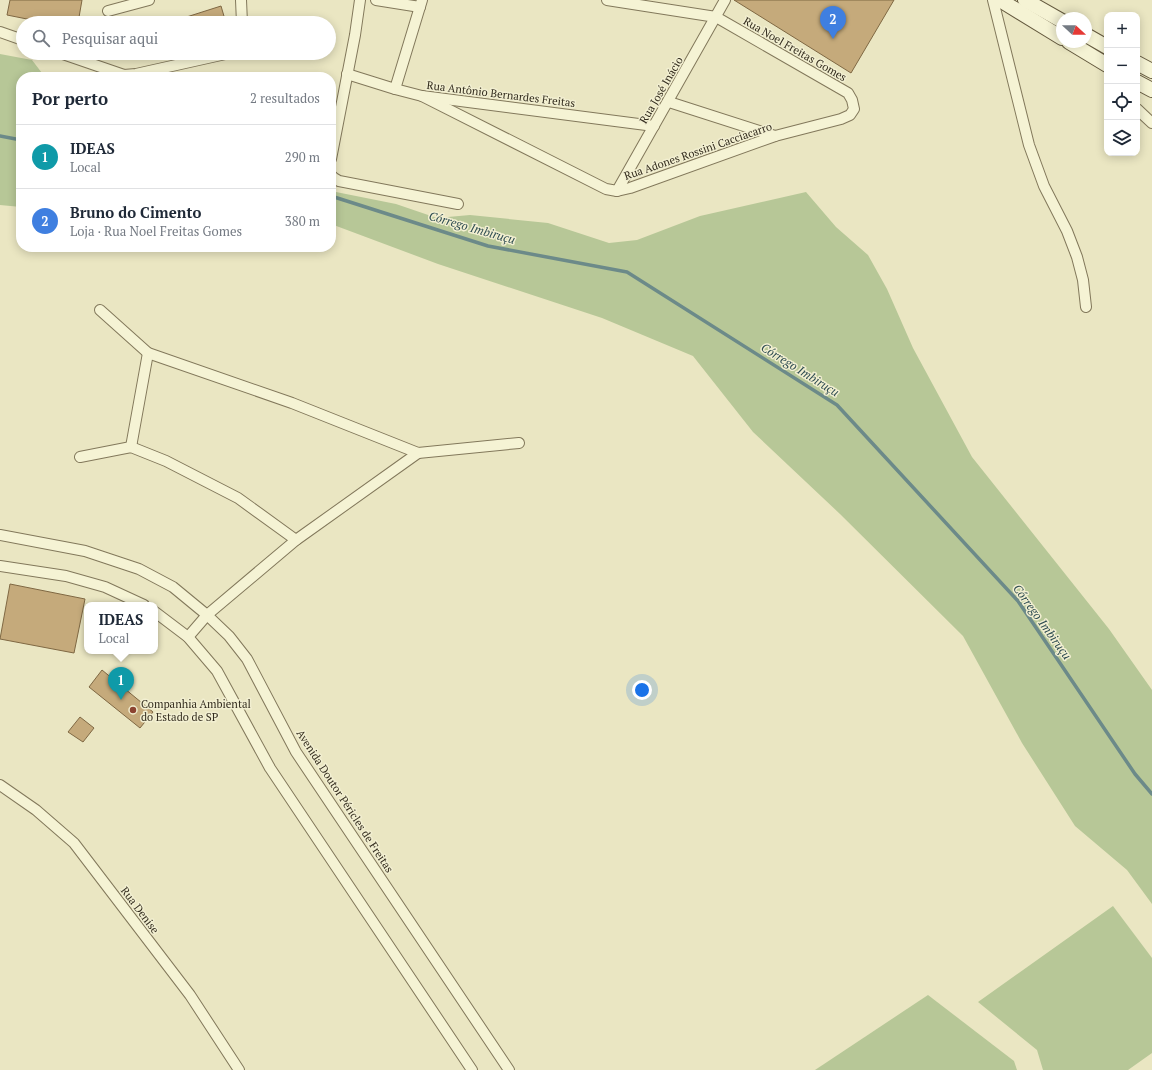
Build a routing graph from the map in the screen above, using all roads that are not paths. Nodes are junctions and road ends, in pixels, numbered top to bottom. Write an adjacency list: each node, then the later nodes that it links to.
1 (149, 0): 11 (street)
2 (241, 0): 12 (street)
3 (360, 0): 28 (street)
4 (376, 0): 10 (street)
5 (607, 0): 13 (street)
6 (725, 0): 13 (street, Rua José Inácio)
7 (993, 0): 43 (street)
8 (1000, 0): 16 (street)
9 (1025, 0): 14 (street)
10 (421, 3): 30 (street)
11 (108, 11)
12 (242, 16)
13 (716, 17): 33 (street, Rua José Inácio); 34 (street, Rua Noel Freitas Gomes)
14 (1056, 18)
15 (0, 32): 17 (street)
16 (1056, 34)
17 (16, 38)
18 (1092, 38): 19 (street)
19 (1104, 45)
20 (1079, 48): 23 (street)
21 (80, 60): 26 (street)
22 (199, 60): 27 (street)
23 (1104, 63)
24 (1140, 65): 25 (street)
25 (1152, 71)
26 (115, 72)
27 (145, 72)
28 (347, 74): 30 (street, Rua Antônio Bernardes Freitas); 38 (street)
29 (1140, 84): 31 (street)
30 (395, 89): 32 (street, Rua Antônio Bernardes Freitas)
31 (1152, 90)
32 (422, 96): 37 (street, Rua Antônio Bernardes Freitas); 41 (street, Rua Adones Rossini Cacciacarro)
33 (669, 102): 37 (street, Rua José Inácio); 39 (street)
34 (854, 109): 39 (street, Rua Adones Rossini Cacciacarro)
35 (1140, 112): 36 (street)
36 (1152, 123)
37 (654, 126): 41 (street, Rua José Inácio)
38 (336, 132)
39 (776, 136): 41 (street, Rua Adones Rossini Cacciacarro)
40 (336, 179): 42 (street)
41 (617, 191)
42 (458, 204)
43 (1086, 307)
44 (100, 310): 45 (street)
45 (148, 353): 47 (street); 48 (street)
46 (519, 443): 48 (street)
47 (131, 447): 49 (street); 51 (street)
48 (418, 453): 51 (street)
49 (80, 457)
50 (0, 535): 55 (street, Avenida Doutor Péricles de Freitas)
51 (296, 540): 55 (street)
52 (0, 566): 53 (street)
53 (138, 602)
54 (158, 614): 56 (street)
55 (207, 615): 56 (street); 60 (street, Avenida Doutor Péricles de Freitas)
56 (188, 637): 59 (street)
57 (0, 785): 58 (street, Rua Denise)
58 (239, 1070)
59 (472, 1070)
60 (509, 1070)

